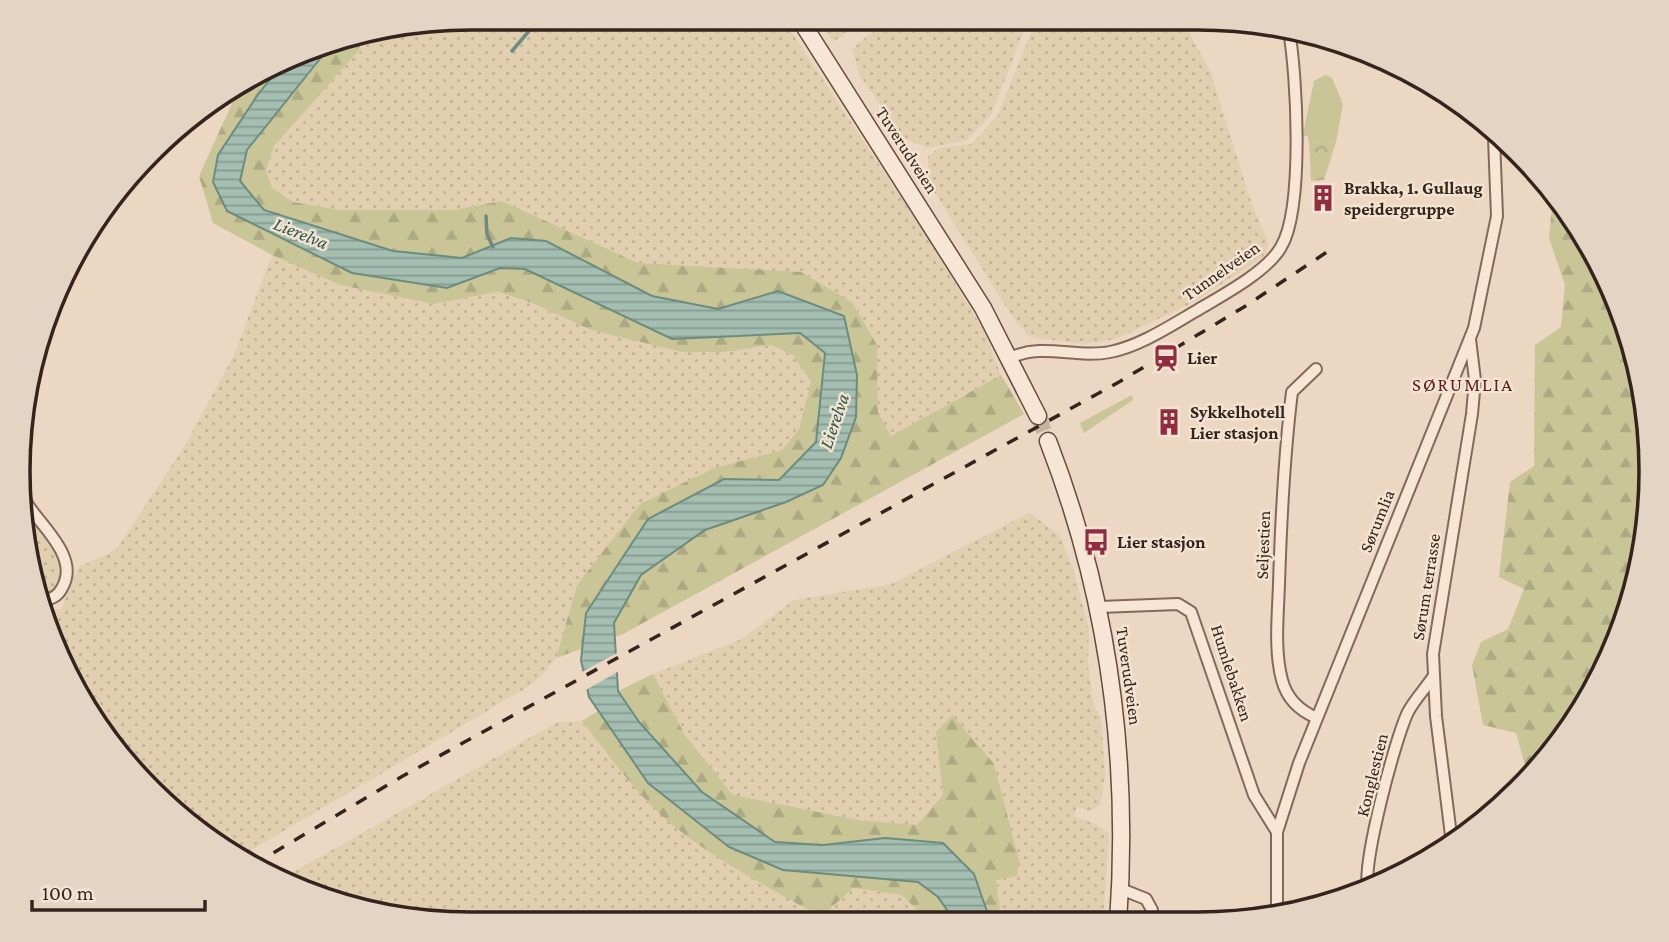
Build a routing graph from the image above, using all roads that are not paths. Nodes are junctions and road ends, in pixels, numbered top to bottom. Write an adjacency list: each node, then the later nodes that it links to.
1 (807, 30): 5 (main road, Tuverudveien)
2 (1290, 39): 5 (street, Tunnelveien)
3 (1494, 144): 4 (street, Sørumlia)
4 (1470, 338): 12 (street, Sørum terrasse); 13 (street, Sørumlia)
5 (1010, 358): 7 (main road, Tuverudveien)
6 (1316, 369): 13 (street, Seljestien)
7 (1038, 416)
8 (1048, 441): 11 (main road, Tuverudveien)
9 (32, 514): 10 (street)
10 (49, 598)
11 (1100, 607): 14 (street, Humlebakken); 17 (main road, Tuverudveien)
12 (1433, 677): 15 (street, Sørum terrasse); 16 (street, Konglestien)
13 (1317, 718): 14 (street, Sørumlia)
14 (1277, 832): 18 (street, Sørumlia)
15 (1451, 832)
16 (1368, 879)
17 (1121, 889): 19 (main road, Tuverudveien); 20 (street)
18 (1276, 905)
19 (1119, 912)
20 (1152, 912)

